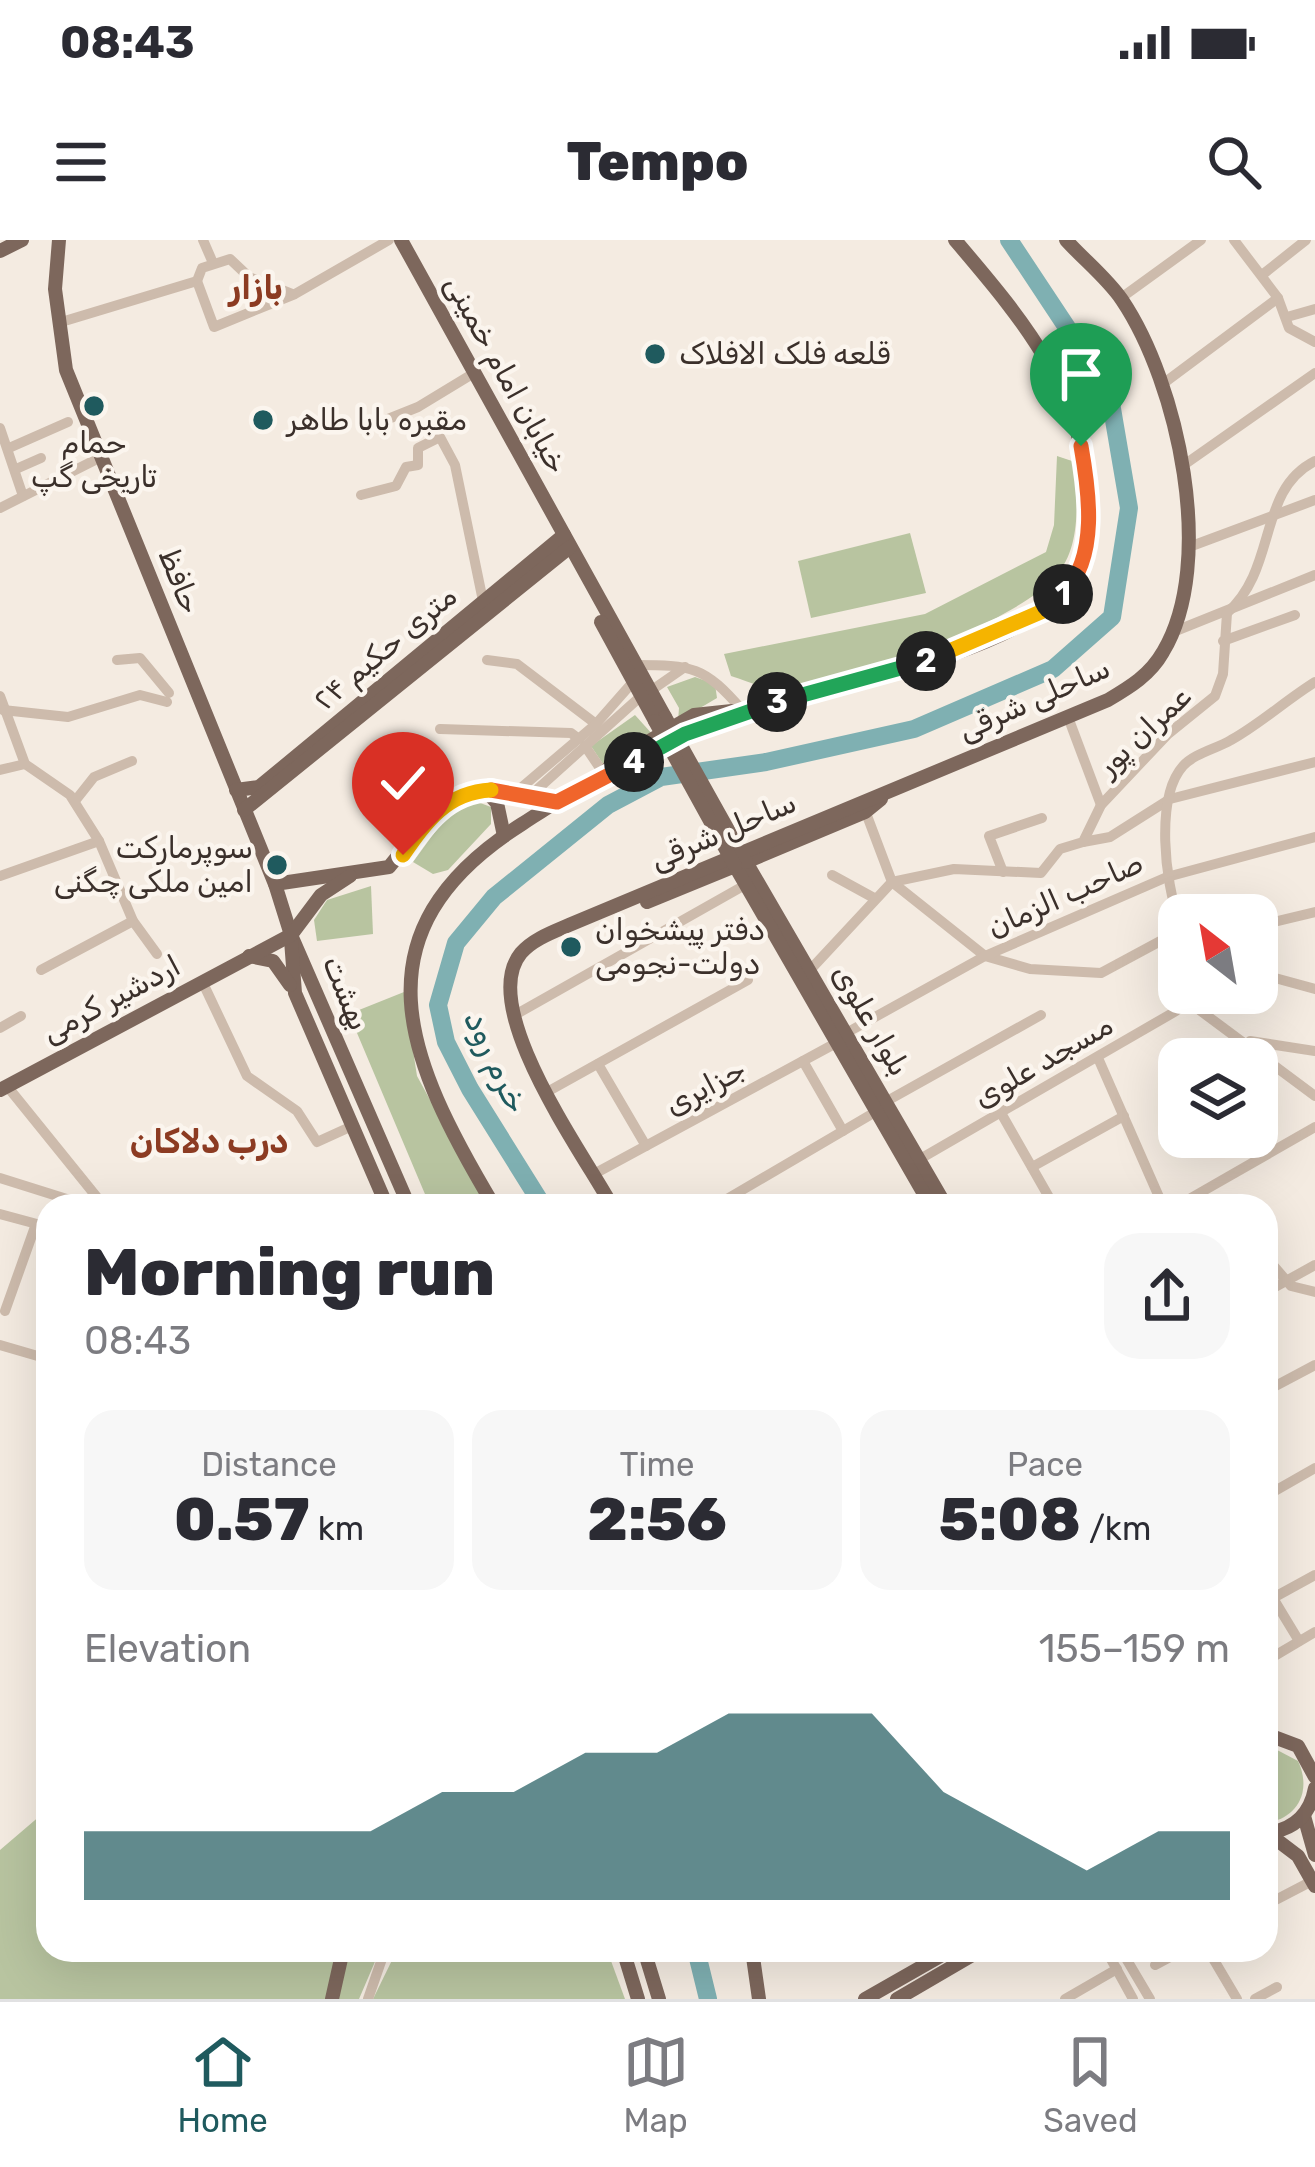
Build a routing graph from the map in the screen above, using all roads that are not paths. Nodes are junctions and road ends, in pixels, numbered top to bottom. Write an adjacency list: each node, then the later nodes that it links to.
1 (22, 240): 11 (main road)
2 (59, 240): 20 (main road, حافظ)
3 (203, 240): 12 (street)
4 (389, 240): 15 (street)
5 (401, 240): 22 (main road, خیابان امام خمینی)
6 (955, 240): 55 (main road)
7 (1201, 240): 16 (street)
8 (1234, 240): 13 (street)
9 (1306, 240): 13 (street)
10 (1070, 241): 16 (main road, ساحلی شرقی)
11 (0, 251)
12 (213, 263): 14 (street); 15 (street)
13 (1262, 275): 17 (street)
14 (197, 281): 15 (street); 20 (street)
15 (295, 294)
16 (1120, 298): 24 (main road, ساحلی شرقی)
17 (1278, 298): 19 (street); 24 (street)
18 (1315, 309): 19 (street)
19 (1286, 317): 21 (street)
20 (58, 322): 29 (main road, حافظ)
21 (1315, 342)
22 (474, 373): 26 (street); 39 (main road, خیابان امام خمینی)
23 (1315, 373): 32 (street)
24 (1164, 383): 32 (main road, ساحلی شرقی)
25 (68, 422): 28 (street)
26 (378, 423)
27 (0, 428): 28 (street)
28 (10, 448): 33 (street)
29 (101, 457): 34 (street); 67 (main road, حافظ)
30 (40, 458): 33 (street)
31 (1315, 461): 38 (street)
32 (1181, 467): 40 (main road, ساحلی شرقی)
33 (16, 469): 34 (street)
34 (23, 496): 37 (street)
35 (361, 496): 42 (street)
36 (1315, 500): 38 (street)
37 (0, 508)
38 (1273, 514): 40 (street); 43 (street)
39 (566, 544): 42 (main road, ۲۴ متری حکیم); 49 (main road, خیابان امام خمینی); 52 (main road, خیابان امام خمینی); 75 (main road, ۲۴ متری حکیم)
40 (1189, 547): 45 (main road, ساحلی شرقی)
41 (1315, 574): 43 (street)
42 (483, 601): 67 (main road, ۲۴ متری حکیم)
43 (1227, 613): 45 (street); 46 (street, عمران پور)
44 (1295, 615): 46 (street)
45 (1173, 632): 56 (main road, ساحلی شرقی)
46 (1223, 640): 73 (street, عمران پور)
47 (117, 660): 54 (street)
48 (488, 660): 57 (street)
49 (634, 664): 50 (street); 52 (main road, خیابان امام خمینی)
50 (688, 665): 52 (street); 55 (street)
51 (1315, 682): 70 (street)
52 (640, 691): 57 (street); 59 (street); 81 (main road, خیابان امام خمینی, bridge)
53 (0, 696): 54 (street)
54 (2, 711): 62 (street)
55 (743, 711): 64 (main road)
56 (1068, 717): 65 (main road, ساحلی شرقی); 73 (street)
57 (596, 724): 59 (street)
58 (440, 729): 59 (street)
59 (582, 743): 64 (street); 68 (street); 69 (street)
60 (132, 761): 71 (street)
61 (1315, 762): 70 (street)
62 (25, 764): 63 (street); 71 (street)
63 (0, 770)
64 (604, 774): 72 (main road)
65 (898, 787): 74 (main road, ساحل شرقی)
66 (484, 789): 68 (main road); 77 (main road); 85 (main road)
67 (236, 790): 75 (main road, حافظ)
68 (515, 793): 69 (main road)
69 (532, 794): 72 (main road)
70 (1170, 800): 80 (street); 86 (street)
71 (75, 801): 79 (street)
72 (557, 802): 77 (main road)
73 (1101, 806): 80 (street, عمران پور)
74 (863, 807): 81 (main road); 87 (street); 95 (main road, ساحل شرقی)
75 (244, 810): 88 (main road, حافظ)
76 (1042, 818): 82 (street)
77 (504, 836): 142 (main road)
78 (1315, 837): 86 (street, صاحب الزمان)
79 (99, 841): 83 (street); 93 (street)
80 (1083, 842): 82 (street)
81 (740, 864): 89 (main road, بلوار علوی); 95 (main road); 101 (main road, بلوار علوی)
82 (1003, 872): 87 (street)
83 (0, 875)
84 (832, 875): 91 (street)
85 (350, 877): 88 (main road); 96 (main road)
86 (1167, 877): 90 (street); 100 (street, صاحب الزمان)
87 (892, 882): 91 (street); 100 (street)
88 (275, 884): 96 (main road, حافظ)
89 (745, 885): 111 (street); 114 (main road, بلوار علوی)
90 (1172, 894)
91 (874, 898): 101 (street)
92 (1315, 912): 94 (street)
93 (133, 921): 98 (street); 102 (street)
94 (1278, 921)
95 (568, 925): 111 (main road)
96 (291, 935): 99 (main road, اردشیر کرمی); 107 (main road, بهشت); 125 (main road, بهشت)
97 (1158, 944): 100 (street)
98 (157, 954)
99 (248, 956): 105 (main road, اردشیر کرمی); 107 (main road)
100 (985, 956): 114 (street, صاحب الزمان)
101 (811, 969): 114 (main road, بلوار علوی)
102 (41, 970)
103 (1278, 979): 106 (street)
104 (748, 980): 120 (street)
105 (202, 981): 122 (main road, اردشیر کرمی); 130 (street)
106 (1315, 989)
107 (295, 993): 126 (main road, بهشت)
108 (1162, 1014): 118 (street, مسجد علوی)
109 (1210, 1014): 115 (street)
110 (21, 1016): 113 (street)
111 (513, 1016): 123 (main road)
112 (1042, 1016): 127 (street)
113 (0, 1028)
114 (843, 1037): 119 (street, جزایری); 127 (main road, بلوار علوی)
115 (1243, 1038)
116 (1278, 1045): 117 (street)
117 (1315, 1051)
118 (1098, 1058): 128 (street, مسجد علوی); 129 (street)
119 (803, 1061): 132 (street); 133 (street, جزایری)
120 (598, 1064): 123 (street); 133 (street)
121 (1278, 1065): 124 (street)
122 (4, 1088): 139 (street)
123 (547, 1092): 136 (main road)
124 (1313, 1092)
125 (357, 1094): 126 (main road); 141 (main road, بهشت)
126 (339, 1101): 130 (main road, بهشت)
127 (882, 1106): 132 (street); 134 (main road, بلوار علوی); 145 (main road, بلوار علوی)
128 (1001, 1113): 134 (street, مسجد علوی); 135 (street)
129 (1124, 1116): 135 (street); 148 (street)
130 (350, 1127): 140 (main road, بهشت)
131 (1315, 1127): 149 (street)
132 (842, 1131): 144 (street)
133 (646, 1146): 136 (street, جزایری)
134 (920, 1159): 146 (main road, بلوار علوی)
135 (1032, 1167): 147 (street)
136 (594, 1174): 143 (main road)
137 (0, 1178): 138 (street)
138 (51, 1194)
139 (94, 1194)
140 (381, 1194)
141 (403, 1194)
142 (487, 1194)
143 (605, 1194)
144 (735, 1194)
145 (925, 1194)
146 (939, 1194)
147 (1047, 1194)
148 (1158, 1194)
149 (1198, 1194)
150 (0, 1214): 151 (street)
151 (36, 1224)
152 (36, 1240): 158 (street)
153 (1315, 1264): 155 (street)
154 (1278, 1272): 155 (street)
155 (1285, 1281): 156 (street); 157 (street)
156 (1278, 1285)
157 (1315, 1292)
158 (5, 1311)
159 (0, 1345): 160 (street)
160 (36, 1356)
161 (1315, 1365): 162 (street)
162 (1278, 1385)
163 (1315, 1468): 164 (street)
164 (1278, 1489)
165 (1315, 1575): 166 (street)
166 (1278, 1595)
167 (1278, 1606): 169 (street)
168 (1315, 1632): 169 (street)
169 (1299, 1641): 170 (street)
170 (1278, 1653)
171 (1278, 1738): 173 (main road)
172 (1315, 1743): 173 (main road)
173 (1298, 1746): 174 (main road)
174 (1315, 1777)
175 (1315, 1788): 176 (main road)
176 (1304, 1816): 177 (main road); 179 (main road)
177 (1278, 1828)
178 (1278, 1841): 180 (main road)
179 (1315, 1855)
180 (1313, 1884): 181 (street)
181 (1278, 1900)
182 (341, 1962): 197 (main road)
183 (381, 1962): 198 (street)
184 (626, 1962): 199 (main road)
185 (648, 1962): 195 (main road)
186 (754, 1962): 201 (main road)
187 (930, 1962): 202 (main road)
188 (960, 1962): 203 (main road)
189 (1113, 1962): 194 (street)
190 (1128, 1962): 206 (street)
191 (1161, 1962): 193 (street)
192 (1215, 1962): 207 (street)
193 (1155, 1965)
194 (1117, 1969): 204 (street); 205 (street)
195 (652, 1972): 199 (main road); 200 (main road)
196 (1276, 1987): 208 (street)
197 (332, 1999)
198 (368, 1999)
199 (639, 1999)
200 (659, 1999)
201 (759, 1999)
202 (865, 1999)
203 (897, 1999)
204 (1065, 1999)
205 (1133, 1999)
206 (1150, 1999)
207 (1237, 1999)
208 (1255, 1999)

